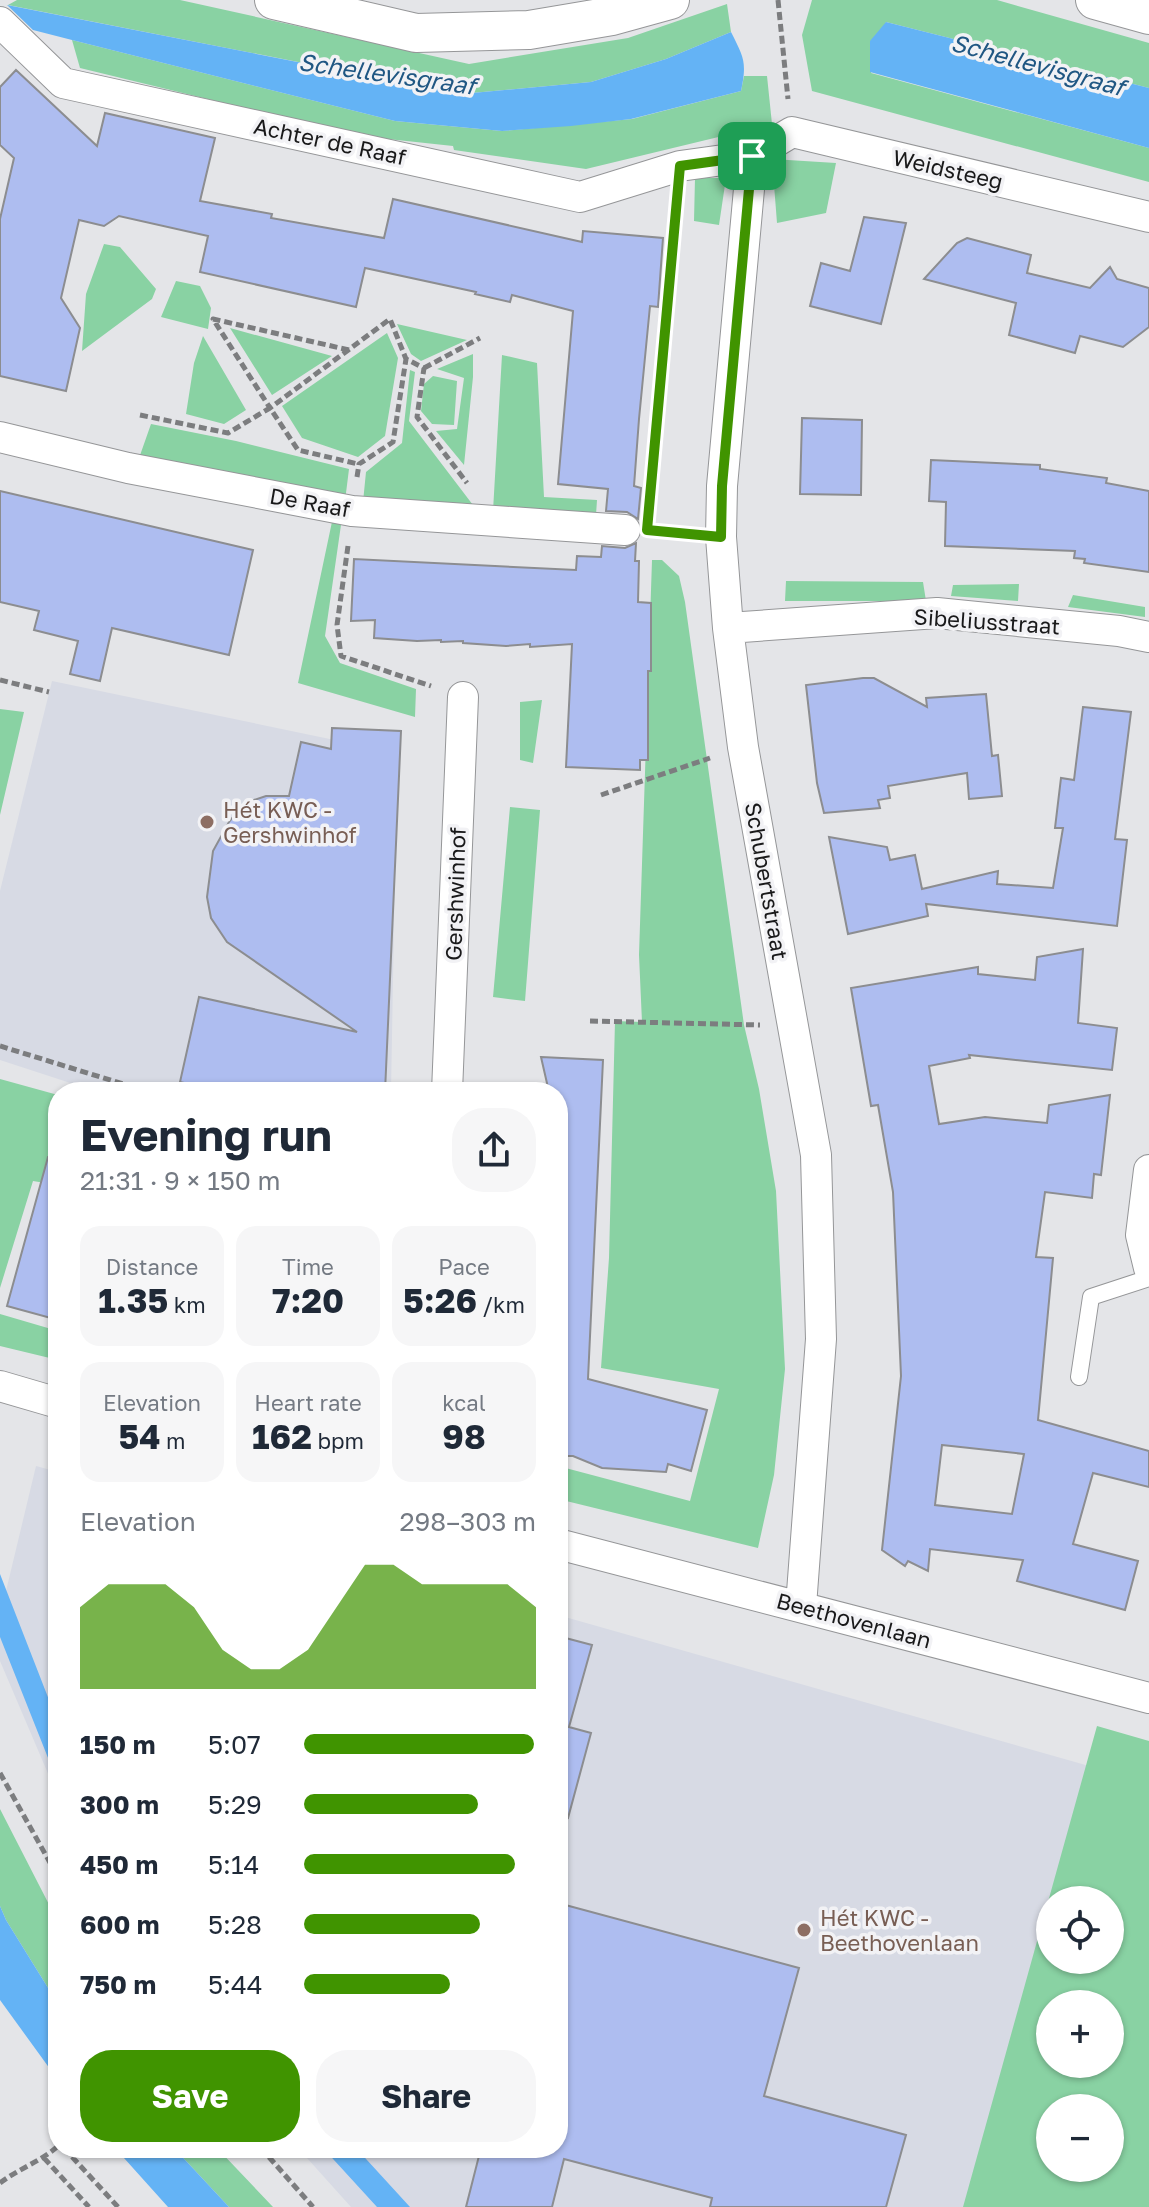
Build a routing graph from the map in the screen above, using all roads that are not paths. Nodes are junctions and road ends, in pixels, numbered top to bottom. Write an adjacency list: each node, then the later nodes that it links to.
1 (274, 0): 2 (street)
2 (670, 0)
3 (1095, 0): 4 (street)
4 (1149, 15)
5 (0, 22): 6 (street, Achter de Raaf)
6 (752, 156): 7 (street, Weidsteeg); 10 (street, Schubertstraat)
7 (1149, 217)
8 (0, 437): 9 (street, De Raaf)
9 (636, 530)
10 (728, 628): 11 (street, Sibeliusstraat); 21 (street, Schubertstraat)
11 (1149, 637)
12 (463, 697): 13 (street, Gershwinhof)
13 (447, 1082)
14 (1149, 1170): 15 (street)
15 (1149, 1268)
16 (1149, 1278): 17 (lane)
17 (1079, 1377)
18 (0, 1386): 19 (street)
19 (48, 1400)
20 (568, 1547): 21 (street, Beethovenlaan)
21 (801, 1606): 22 (street, Beethovenlaan)
22 (1149, 1698)

